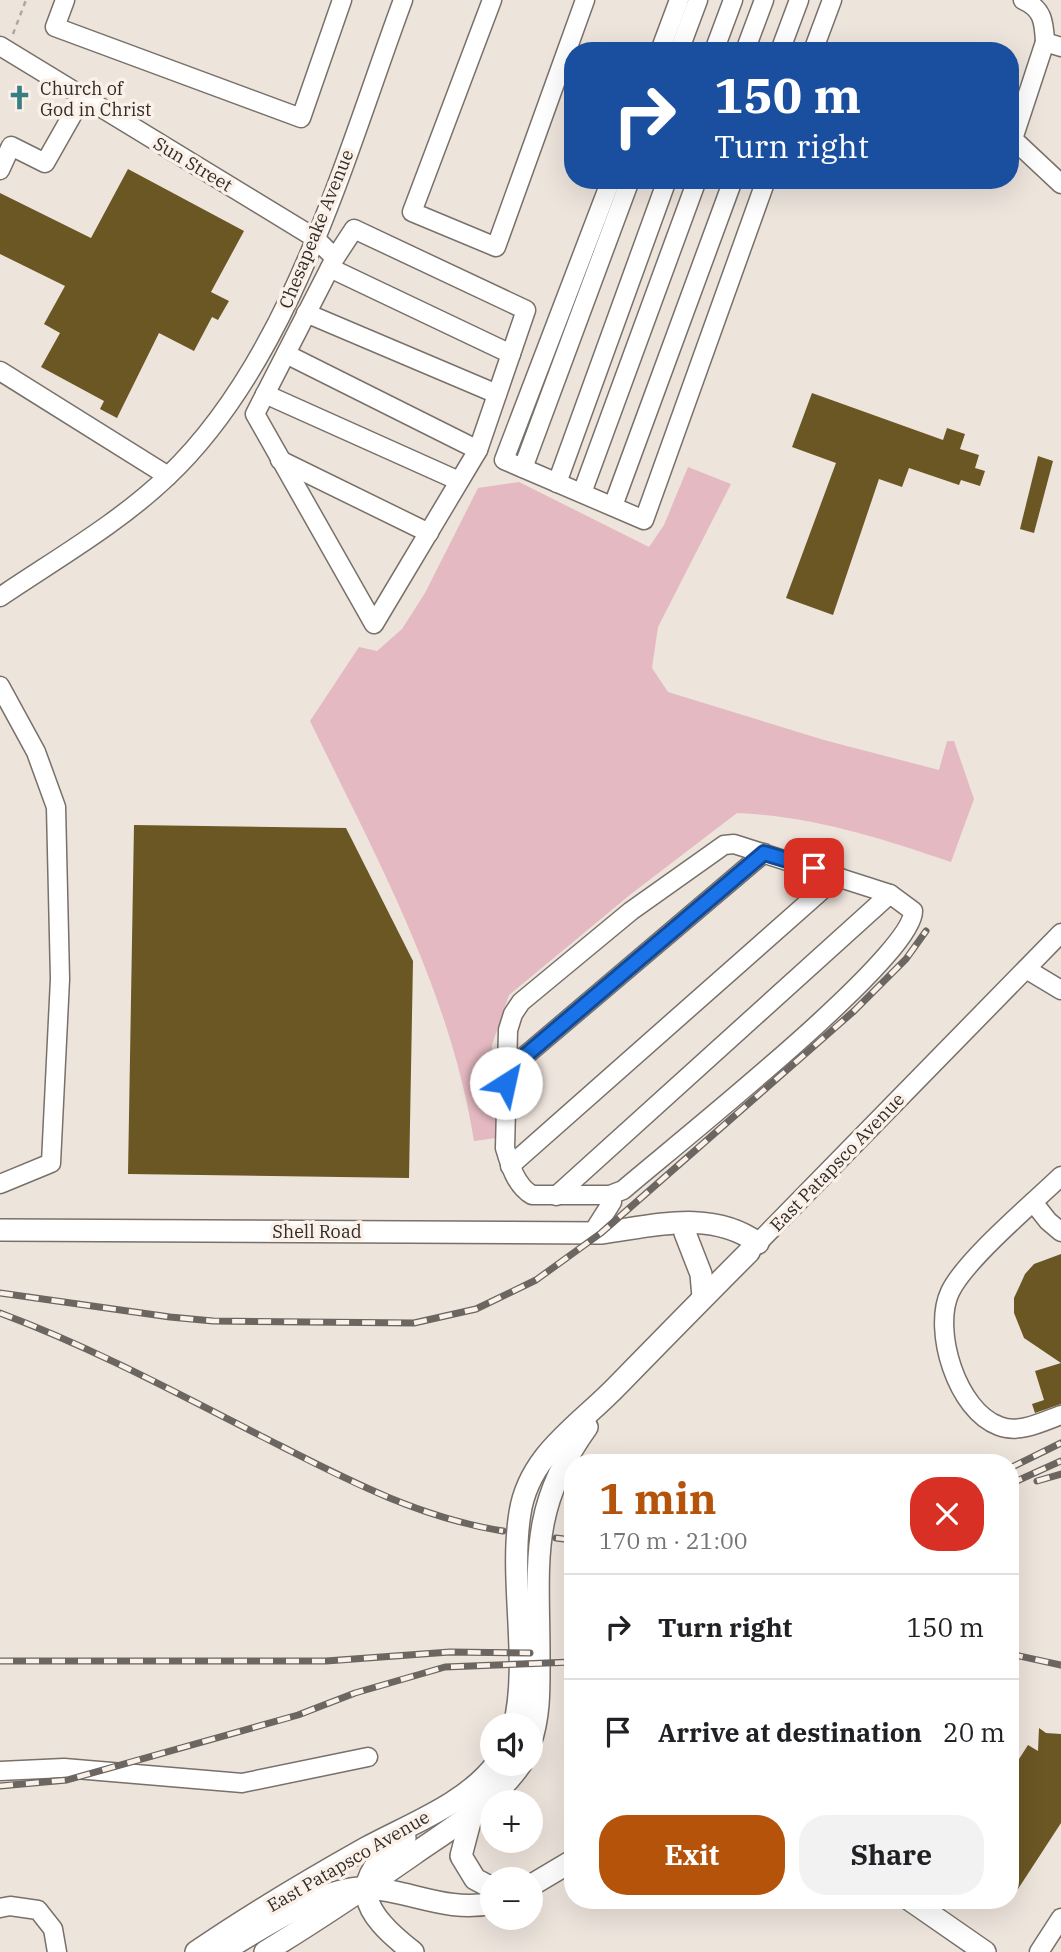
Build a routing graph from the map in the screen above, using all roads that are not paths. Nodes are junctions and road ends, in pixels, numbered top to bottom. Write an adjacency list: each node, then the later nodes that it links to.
1 (65, 0): 2 (street)
2 (342, 0)
3 (404, 0): 34 (street, Chesapeake Avenue)
4 (492, 0): 22 (street)
5 (584, 0): 13 (street)
6 (679, 0): 14 (street)
7 (698, 0): 15 (street)
8 (733, 0): 16 (street)
9 (764, 0): 17 (street)
10 (799, 0): 18 (street)
11 (832, 0): 19 (street)
12 (1023, 0): 20 (street)
13 (569, 42)
14 (663, 42)
15 (682, 42)
16 (717, 42)
17 (748, 42)
18 (783, 42)
19 (816, 42)
20 (1053, 45): 24 (street)
21 (4, 48): 23 (street, Sun Street)
22 (564, 56)
23 (83, 96): 26 (street); 34 (street, Sun Street)
24 (1019, 121)
25 (1019, 146): 27 (street)
26 (0, 170)
27 (1061, 184)
28 (608, 189): 44 (street)
29 (627, 189): 44 (street)
30 (664, 189): 47 (street)
31 (695, 189): 48 (street)
32 (730, 189): 49 (street)
33 (763, 189): 49 (street)
34 (315, 238): 35 (street, Sun Street); 45 (street, Chesapeake Avenue)
35 (332, 263): 36 (street); 38 (street, Sun Street); 38 (street)
36 (306, 313): 37 (street); 41 (street)
37 (286, 354): 40 (street); 42 (street)
38 (511, 354): 41 (street)
39 (0, 371): 45 (street)
40 (265, 394): 43 (street); 46 (street)
41 (497, 394): 42 (street)
42 (478, 450): 46 (street)
43 (280, 460): 50 (street); 50 (street)
44 (523, 468): 47 (street)
45 (168, 476): 51 (street, Chesapeake Avenue)
46 (459, 481): 50 (street)
47 (557, 482): 48 (street)
48 (582, 493): 49 (street)
49 (612, 506)
50 (429, 533)
51 (0, 597)
52 (0, 686): 62 (street)
53 (764, 853): 54 (street); 59 (street); 59 (street)
54 (838, 876): 55 (street); 60 (street)
55 (890, 894): 63 (street); 64 (street)
56 (1061, 933): 57 (street, East Patapsco Avenue)
57 (1026, 969): 58 (street); 71 (street, East Patapsco Avenue)
58 (1061, 990)
59 (506, 1072): 60 (street)
60 (510, 1166): 64 (street)
61 (1061, 1176): 65 (street)
62 (0, 1184)
63 (610, 1195): 64 (street); 69 (street)
64 (556, 1196)
65 (1034, 1202): 68 (street); 74 (street)
66 (635, 1229): 69 (main road, Shell Road); 70 (main road, Shell Road); 71 (main road, Shell Road)
67 (0, 1230): 69 (main road, Shell Road)
68 (1061, 1231)
69 (593, 1232)
70 (685, 1233): 71 (main road, Shell Road); 72 (main road)
71 (754, 1247): 72 (main road, East Patapsco Avenue)
72 (703, 1297): 73 (main road, East Patapsco Avenue)
73 (612, 1391): 75 (main road, East Patapsco Avenue); 77 (main road, East Patapsco Avenue)
74 (1061, 1415)
75 (569, 1454)
76 (564, 1462): 78 (main road, East Patapsco Avenue)
77 (516, 1713)
78 (536, 1713)
79 (368, 1757): 80 (street)
80 (0, 1771)
81 (486, 1776): 83 (main road, East Patapsco Avenue)
82 (512, 1776): 84 (main road, East Patapsco Avenue)
83 (459, 1796): 88 (main road); 94 (main road, East Patapsco Avenue)
84 (472, 1814): 87 (main road); 88 (main road, East Patapsco Avenue)
85 (564, 1866): 86 (main road)
86 (543, 1878)
87 (480, 1882)
88 (365, 1888): 89 (main road); 95 (main road); 96 (main road, East Patapsco Avenue); 97 (main road)
89 (480, 1905)
90 (0, 1908): 93 (street)
91 (923, 1909): 98 (main road)
92 (1061, 1918): 99 (street)
93 (57, 1952)
94 (196, 1952)
95 (221, 1952)
96 (265, 1952)
97 (413, 1952)
98 (984, 1952)
99 (1039, 1952)

